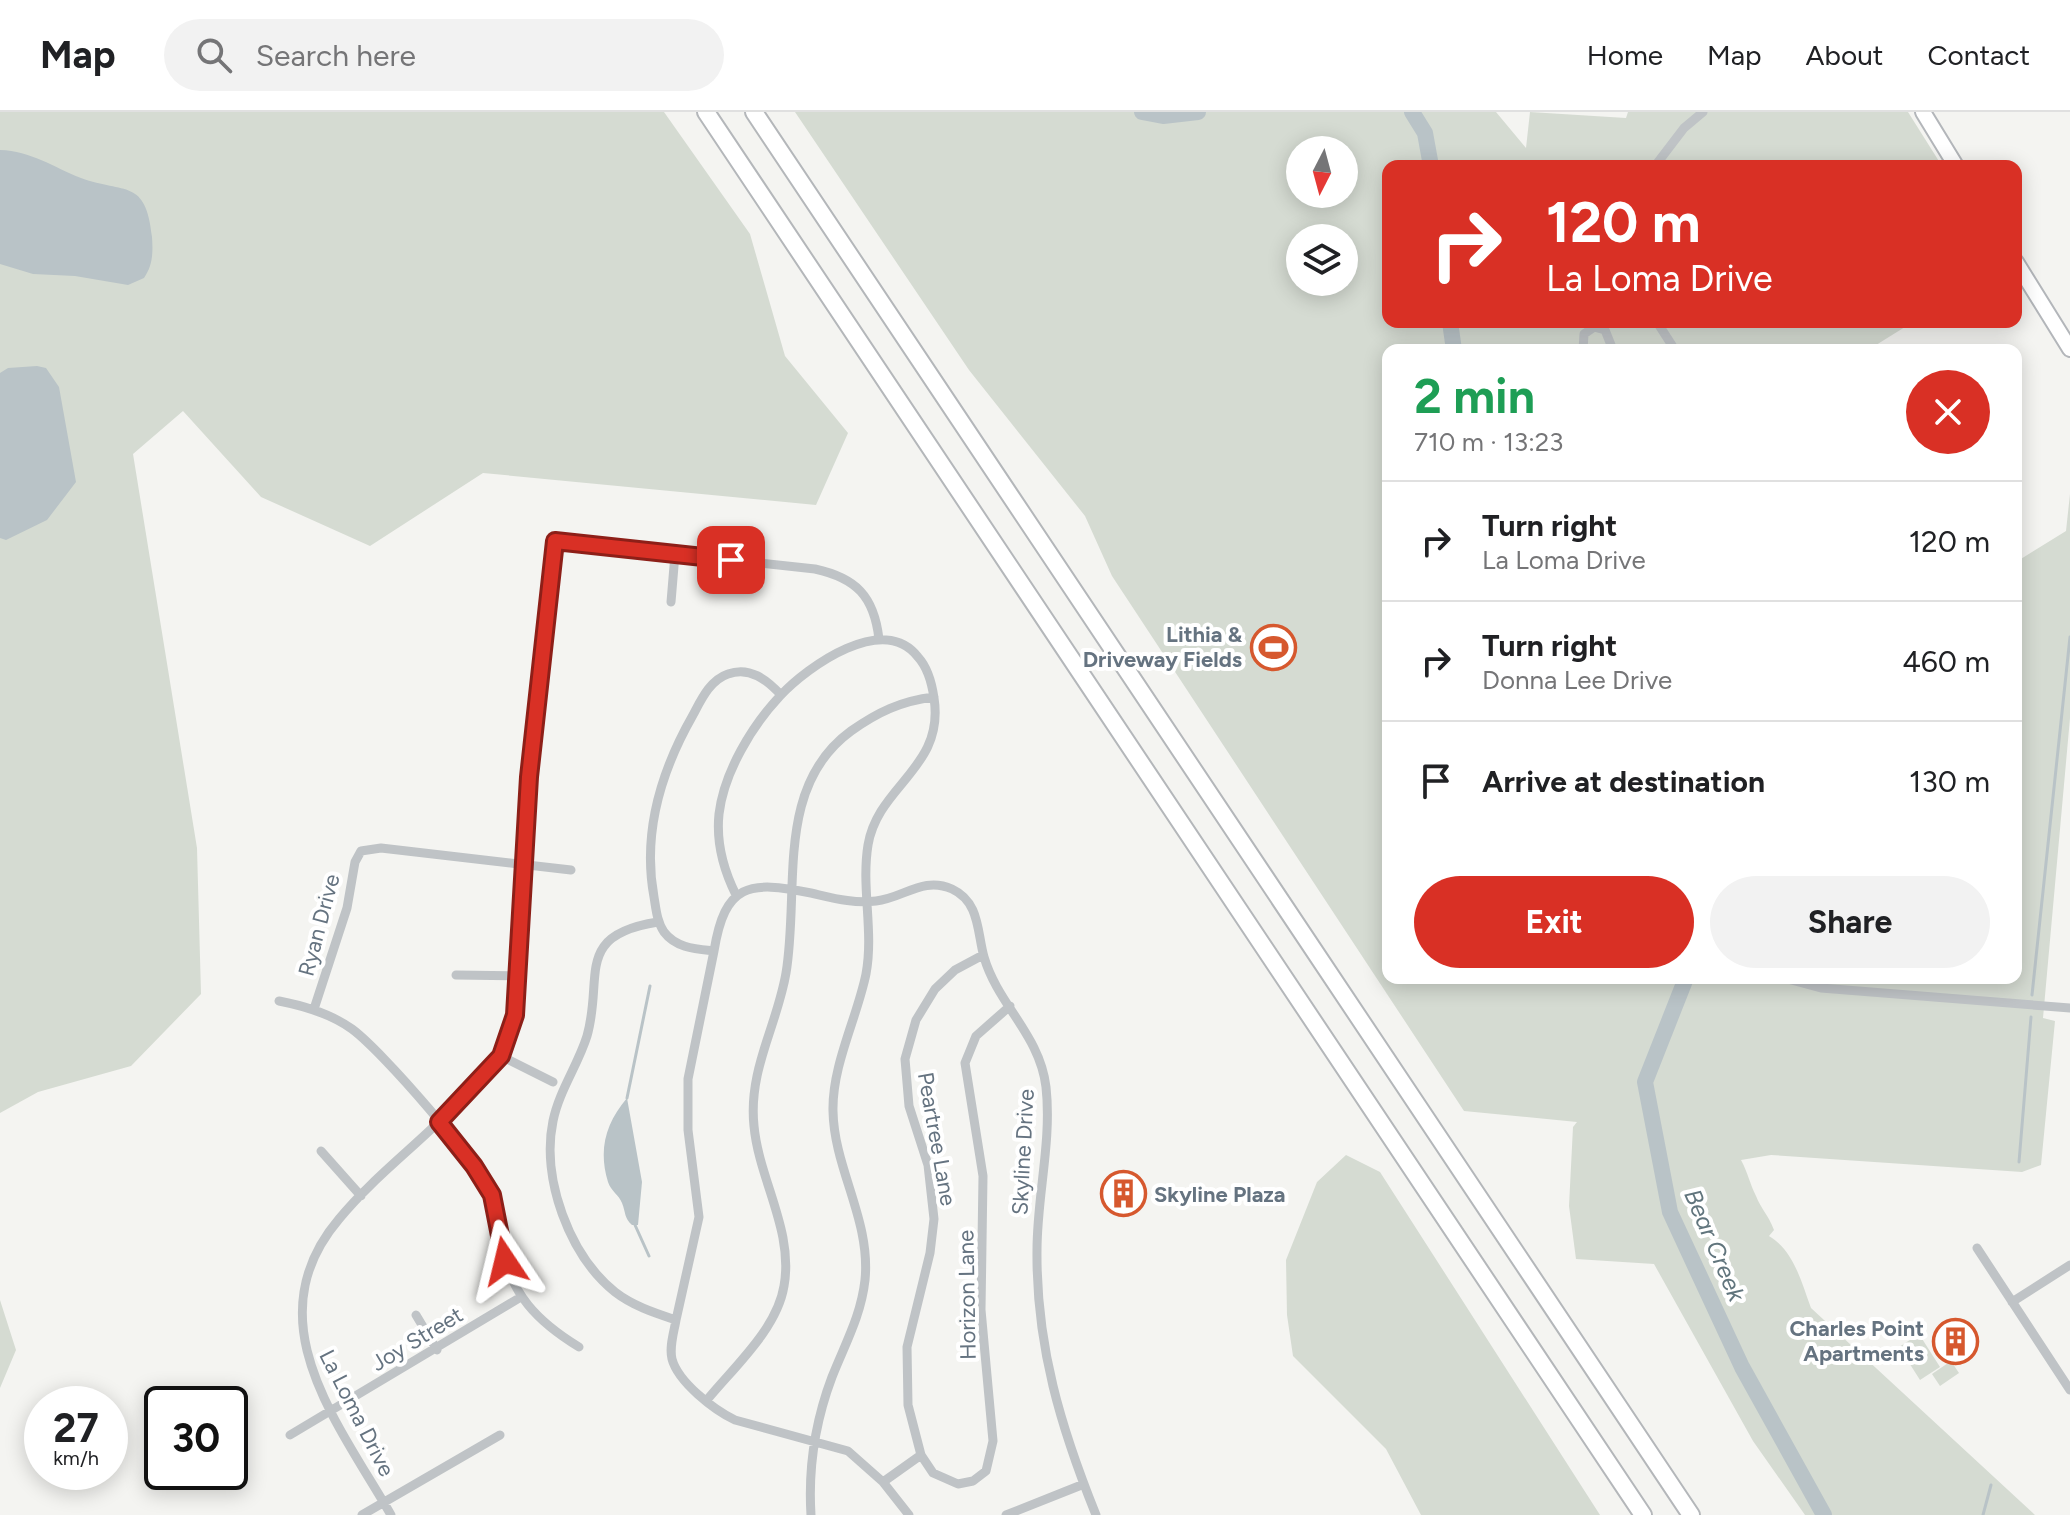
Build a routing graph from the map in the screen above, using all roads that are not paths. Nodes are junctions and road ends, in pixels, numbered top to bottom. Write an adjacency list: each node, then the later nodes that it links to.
1 (706, 112): 58 (highway)
2 (754, 112): 59 (highway)
3 (1703, 112): 5 (street)
4 (1923, 112): 6 (main road)
5 (1660, 160)
6 (1952, 160)
7 (2022, 272): 8 (main road)
8 (2070, 349)
9 (675, 554): 10 (street); 11 (street); 14 (street, La Loma Drive)
10 (671, 602)
11 (879, 639): 12 (street); 13 (street)
12 (781, 695): 17 (street); 19 (street)
13 (934, 697): 16 (street); 18 (street)
14 (525, 863): 15 (street); 23 (street, La Loma Drive); 28 (street, Ryan Drive)
15 (571, 870)
16 (793, 890): 17 (street, Skyline Drive); 18 (street, Skyline Drive); 43 (street)
17 (736, 895): 20 (street)
18 (869, 902): 21 (street, Skyline Drive); 47 (street)
19 (658, 922): 20 (street); 39 (street)
20 (714, 951): 39 (street)
21 (983, 955): 26 (street, Skyline Drive); 48 (street, Peartree Lane)
22 (456, 975): 23 (street)
23 (518, 976): 29 (street, La Loma Drive)
24 (1806, 984): 27 (street)
25 (279, 1001): 28 (street)
26 (1010, 1006): 48 (street, Horizon Lane); 50 (street, Skyline Drive)
27 (2070, 1008)
28 (314, 1009): 31 (street)
29 (501, 1056): 30 (street); 31 (street, La Loma Drive)
30 (553, 1082)
31 (439, 1122): 33 (street, La Loma Drive); 36 (street)
32 (321, 1151): 33 (street)
33 (361, 1196): 44 (street, La Loma Drive)
34 (1977, 1248): 37 (street)
35 (2070, 1265): 37 (street)
36 (521, 1297): 40 (street); 41 (street, Joy Street)
37 (2012, 1302): 42 (street)
38 (416, 1315): 41 (street)
39 (676, 1320): 43 (street)
40 (579, 1347)
41 (437, 1350): 44 (street, Joy Street)
42 (2070, 1390)
43 (707, 1400): 47 (street)
44 (331, 1411): 45 (street, Joy Street); 51 (street, La Loma Drive)
45 (290, 1435)
46 (500, 1435): 51 (street)
47 (813, 1442): 49 (street); 54 (street)
48 (921, 1455): 49 (street)
49 (883, 1482): 55 (street)
50 (1084, 1484): 56 (street); 57 (street, Skyline Drive)
51 (384, 1503): 52 (street); 53 (street, La Loma Drive)
52 (362, 1515)
53 (391, 1515)
54 (811, 1515)
55 (909, 1515)
56 (1006, 1515)
57 (1096, 1515)
58 (1643, 1515)
59 (1691, 1515)

